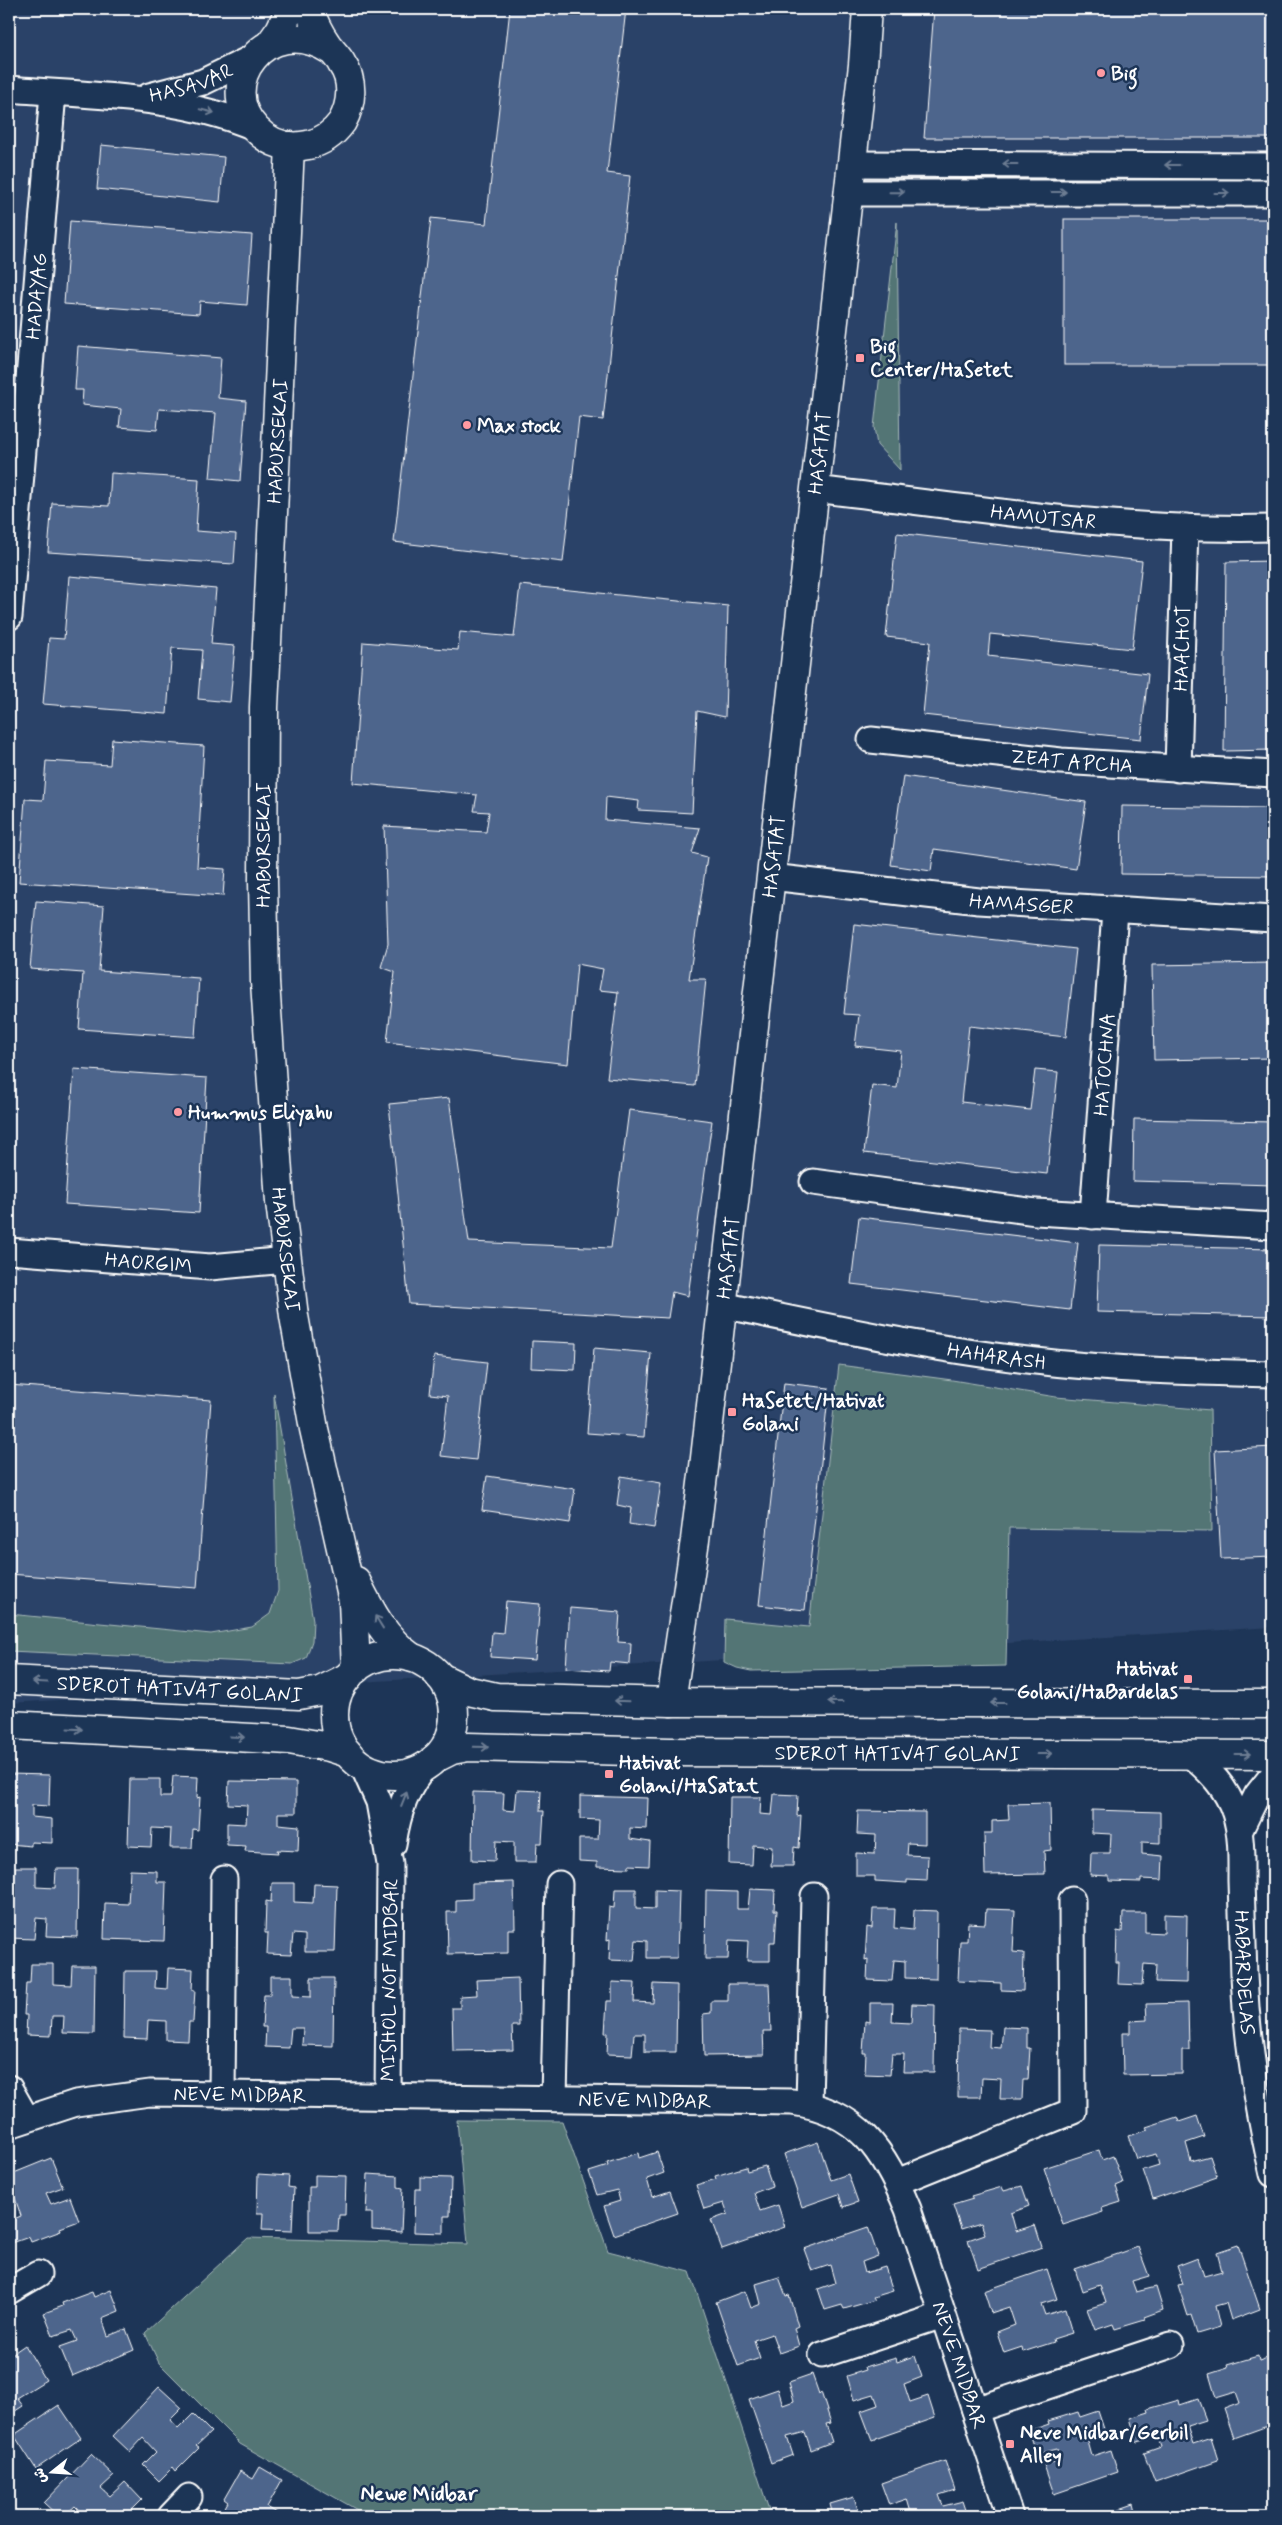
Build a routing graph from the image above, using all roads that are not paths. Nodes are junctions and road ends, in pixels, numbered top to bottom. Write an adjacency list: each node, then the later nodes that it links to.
1 (290, 9): 4 (street)
2 (309, 9): 5 (street)
3 (867, 9): 11 (street, HASATAT)
4 (262, 50): 5 (street); 8 (street, HASAVAR); 9 (street)
5 (330, 50): 10 (street)
6 (9, 90): 7 (street, HASAVAR)
7 (53, 93): 8 (street, HASAVAR); 18 (street, HADAYAG)
8 (124, 100): 9 (street, HASAVAR, one-way to 9)
9 (254, 127): 10 (street)
10 (290, 146): 29 (street, HABURSEKAI)
11 (852, 164): 12 (street, one-way to 11); 13 (street, HASATAT)
12 (1273, 166)
13 (848, 193): 14 (street, one-way to 14); 15 (street, HASATAT)
14 (1273, 193)
15 (815, 489): 16 (street, HAMUTSAR); 22 (street, HASATAT)
16 (1185, 528): 17 (street, HAMUTSAR); 20 (street, HAACHOT)
17 (1273, 528)
18 (9, 617)
19 (871, 740): 20 (street, ZEAT APCHA)
20 (1178, 769): 21 (street, ZEAT APCHA)
21 (1273, 774)
22 (771, 877): 23 (street, HAMASGER); 30 (street, HASATAT)
23 (1115, 911): 24 (street, HAMASGER); 26 (street, HATOCHNA)
24 (1273, 919)
25 (813, 1182): 26 (street)
26 (1093, 1216): 27 (street)
27 (1273, 1226)
28 (9, 1251): 29 (street, HAORGIM)
29 (287, 1260): 32 (street, HABURSEKAI)
30 (722, 1305): 31 (street, HAHARASH); 37 (street, HASATAT)
31 (1273, 1374)
32 (340, 1538): 33 (street, HABURSEKAI, one-way to 32); 34 (street, HABURSEKAI)
33 (411, 1658): 34 (street); 35 (street)
34 (352, 1673): 36 (street, SDEROT HATIVAT GOLANI, one-way to 36); 42 (street)
35 (440, 1676): 37 (street, one-way to 35); 43 (street)
36 (9, 1680)
37 (671, 1702): 38 (street, one-way to 37)
38 (1273, 1704)
39 (9, 1725): 42 (street, one-way to 42)
40 (1190, 1754): 41 (street, SDEROT HATIVAT GOLANI, one-way to 41); 43 (street, SDEROT HATIVAT GOLANI, one-way to 40); 45 (street, HABARDELAS)
41 (1273, 1755)
42 (356, 1759): 43 (street); 46 (street, MISHOL NOF MIDBAR)
43 (431, 1761): 46 (street, MISHOL NOF MIDBAR, one-way to 43)
44 (1273, 1775): 45 (street, HABARDELAS)
45 (1240, 1830): 57 (street, HABARDELAS)
46 (390, 1864): 53 (street, MISHOL NOF MIDBAR)
47 (224, 1879): 52 (street)
48 (559, 1884): 54 (street)
49 (814, 1896): 55 (street)
50 (1072, 1900): 58 (street)
51 (9, 2088): 56 (street)
52 (222, 2094): 53 (street, NEVE MIDBAR); 56 (street, NEVE MIDBAR)
53 (388, 2096): 54 (street, NEVE MIDBAR)
54 (554, 2098): 55 (street, NEVE MIDBAR)
55 (810, 2104): 58 (street, NEVE MIDBAR)
56 (18, 2121)
57 (1273, 2174)
58 (897, 2182): 61 (street, NEVE MIDBAR)
59 (38, 2274): 60 (street)
60 (9, 2292)
61 (943, 2315): 63 (street); 64 (street, NEVE MIDBAR)
62 (1172, 2344): 64 (street)
63 (822, 2355)
64 (975, 2410): 67 (street, NEVE MIDBAR)
65 (188, 2497): 66 (street)
66 (171, 2516)
67 (1010, 2516)

